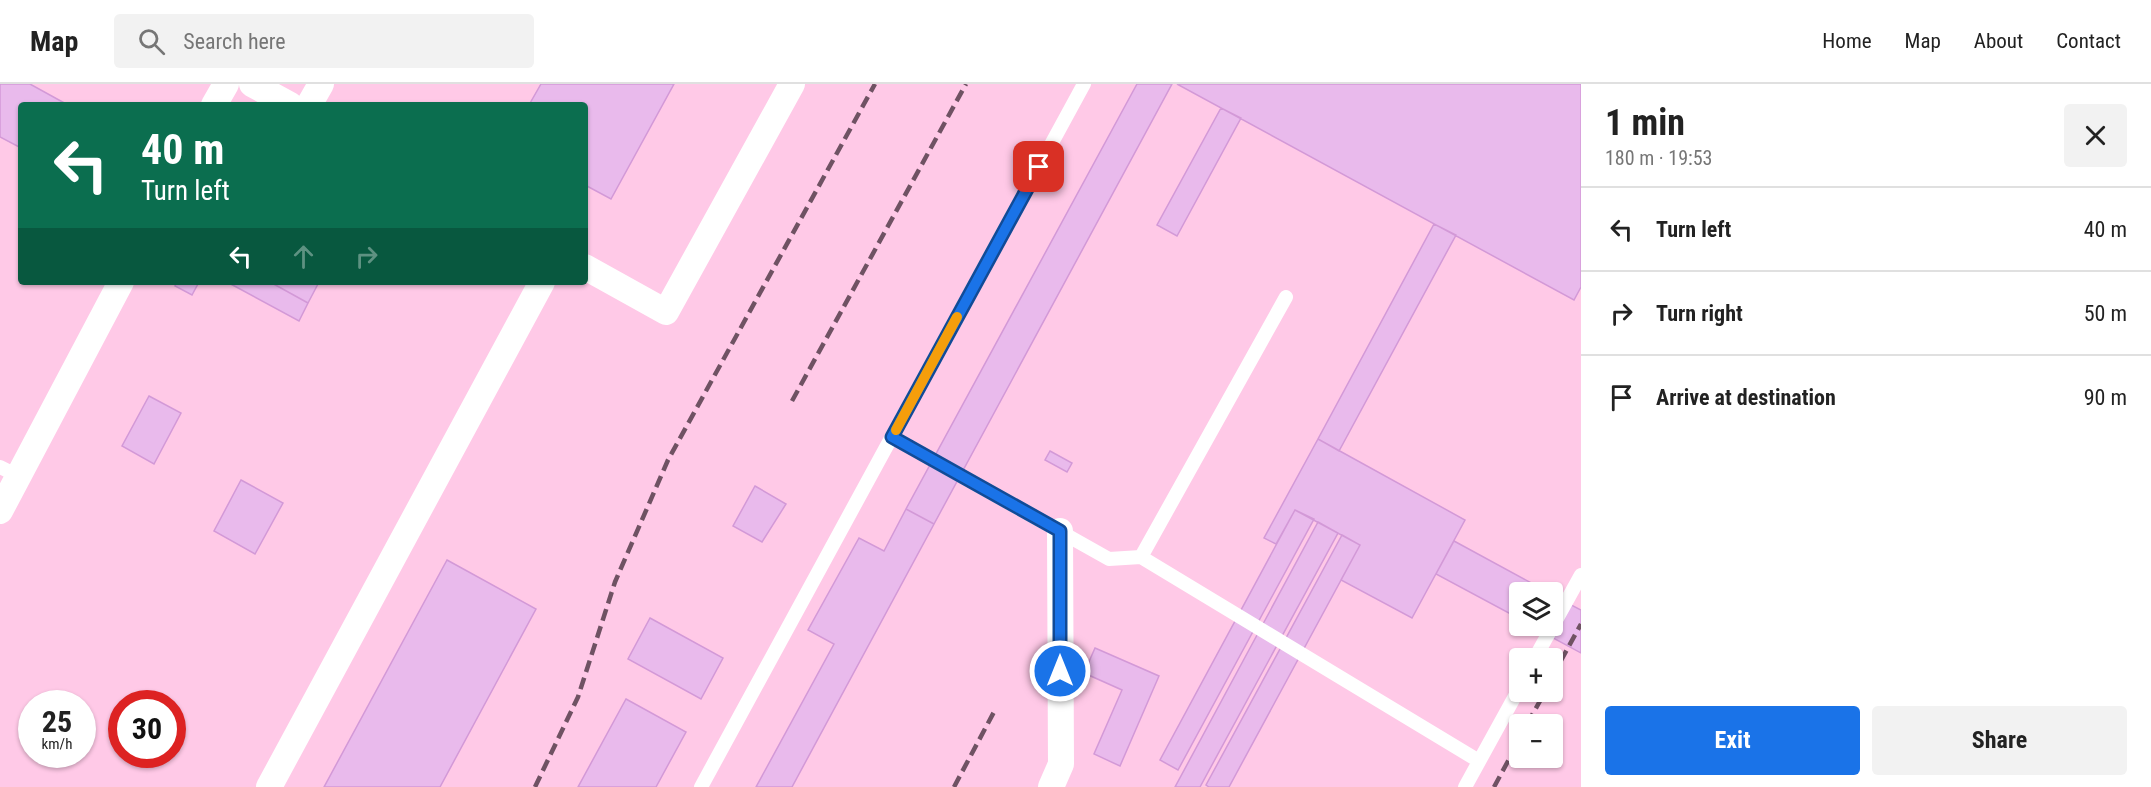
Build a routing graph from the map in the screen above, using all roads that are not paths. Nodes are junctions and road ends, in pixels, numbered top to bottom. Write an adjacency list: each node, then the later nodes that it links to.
1 (226, 84): 6 (street)
2 (252, 84): 7 (street)
3 (321, 84): 8 (street)
4 (792, 84): 9 (street)
5 (1084, 84): 13 (lane)
6 (216, 102)
7 (285, 102)
8 (311, 102)
9 (588, 269)
10 (119, 285): 14 (street)
11 (540, 285): 22 (street)
12 (1286, 297): 17 (lane)
13 (892, 437): 16 (lane); 23 (lane)
14 (9, 472): 15 (street)
15 (0, 511)
16 (1060, 531): 17 (lane); 24 (street)
17 (1141, 557): 21 (lane)
18 (1581, 575): 19 (lane)
19 (1541, 648)
20 (1512, 702): 21 (lane)
21 (1479, 761): 25 (lane)
22 (269, 787)
23 (701, 787)
24 (1051, 787)
25 (1465, 787)

